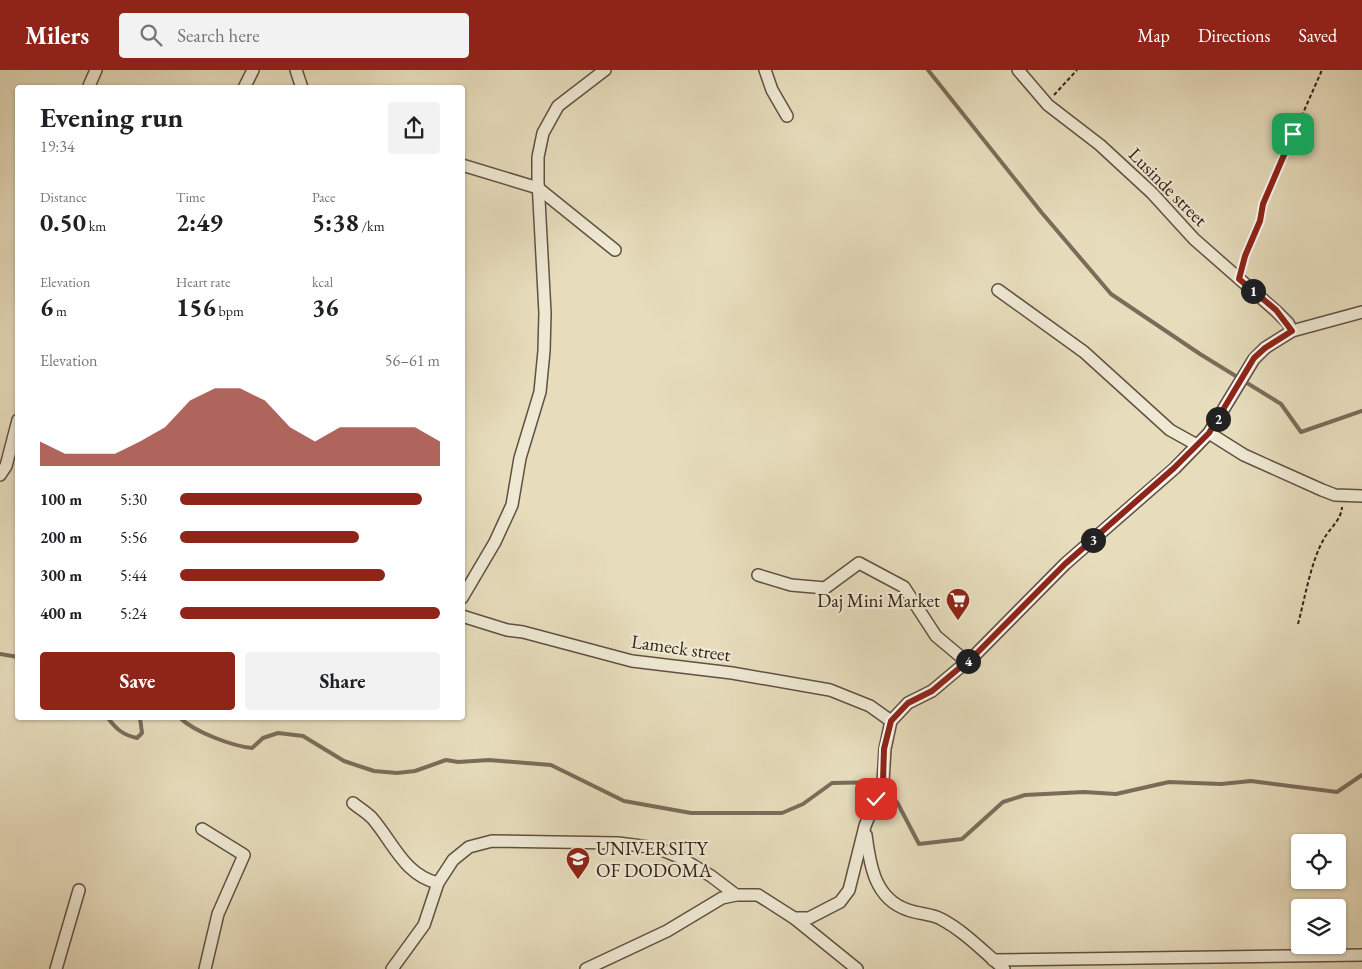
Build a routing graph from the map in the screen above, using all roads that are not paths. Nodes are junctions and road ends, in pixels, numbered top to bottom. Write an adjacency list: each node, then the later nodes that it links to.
1 (96, 70): 7 (street)
2 (253, 70): 8 (street)
3 (296, 70): 9 (street)
4 (605, 70): 12 (street)
5 (765, 70): 10 (street)
6 (1018, 70): 16 (street, Lusinde street)
7 (89, 85)
8 (246, 85)
9 (301, 85)
10 (786, 116)
11 (465, 166): 12 (street)
12 (538, 188): 13 (street); 23 (street)
13 (615, 250)
14 (998, 290): 19 (street)
15 (1362, 312): 16 (street)
16 (1292, 331): 17 (street)
17 (1209, 433): 19 (street); 21 (street)
18 (15, 440): 20 (street)
19 (1197, 446): 25 (street)
20 (0, 475)
21 (1362, 496)
22 (758, 575): 25 (street)
23 (465, 593)
24 (465, 617): 26 (street, Lameck street)
25 (967, 662): 26 (street)
26 (891, 721): 28 (street)
27 (353, 804): 30 (street)
28 (865, 826): 33 (street); 35 (street)
29 (202, 829): 37 (street)
30 (438, 883): 32 (street); 38 (street)
31 (79, 890): 36 (street)
32 (736, 895): 33 (street); 39 (street)
33 (794, 918): 40 (street)
34 (1362, 955): 35 (street)
35 (993, 960): 41 (street)
36 (56, 969)
37 (205, 969)
38 (392, 969)
39 (586, 969)
40 (857, 969)
41 (1004, 969)

